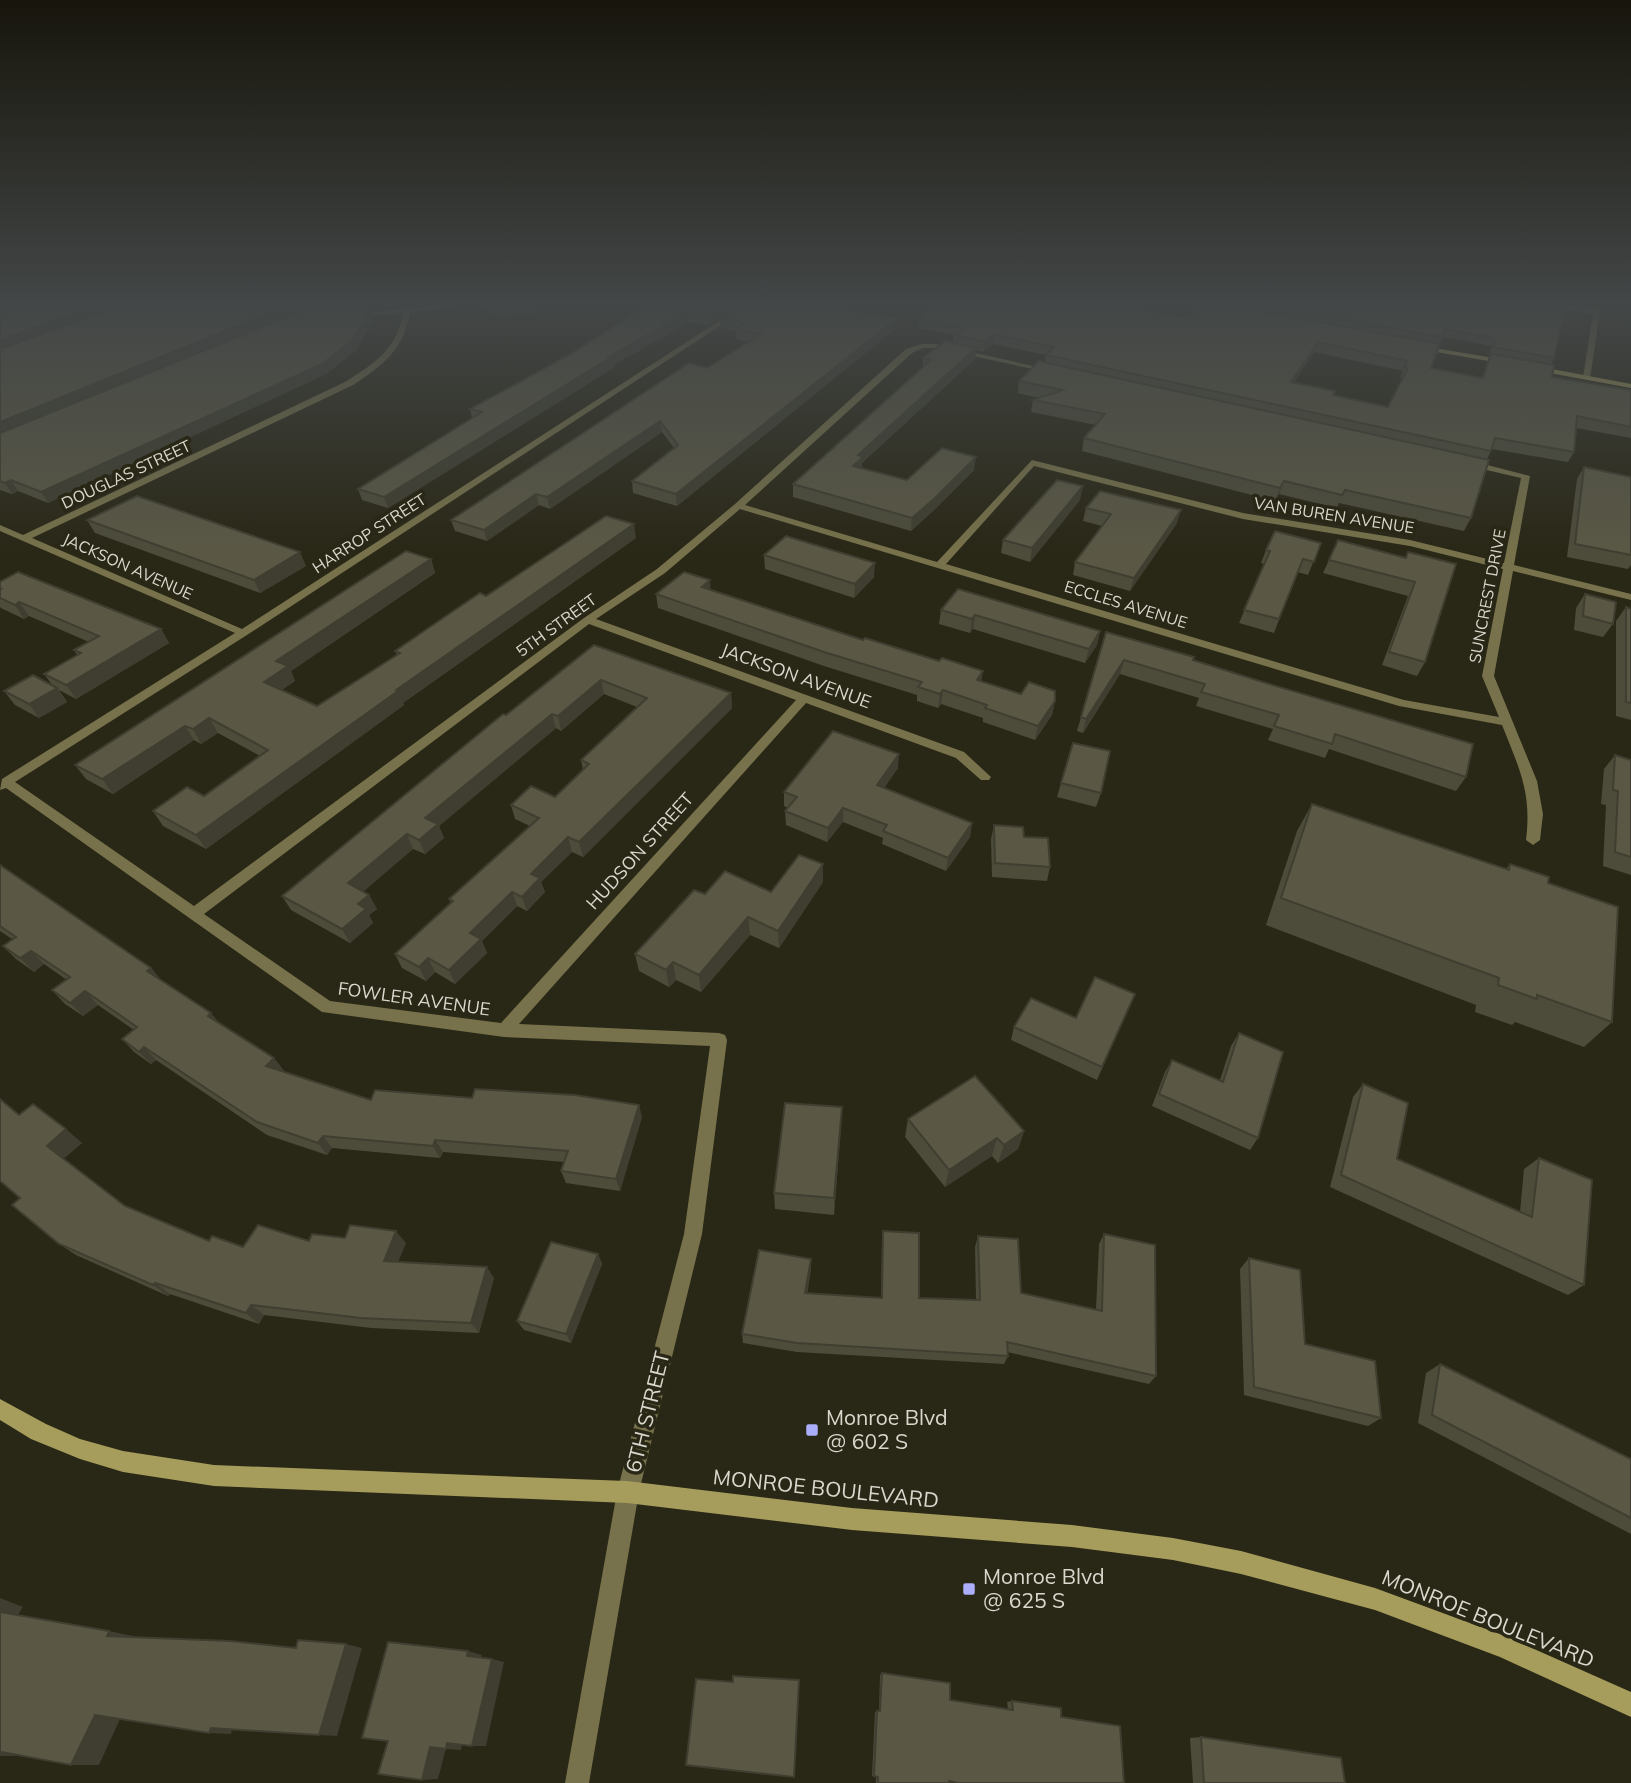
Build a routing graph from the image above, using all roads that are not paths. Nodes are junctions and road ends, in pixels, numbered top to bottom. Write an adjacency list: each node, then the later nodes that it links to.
1 (343, 386): 7 (street, DOUGLAS STREET)
2 (624, 386): 12 (street, HARROP STREET)
3 (870, 386): 5 (street, 5TH STREET)
4 (1459, 461): 9 (street, SUNCREST DRIVE)
5 (738, 506): 8 (street, ECCLES AVENUE); 11 (street, 5TH STREET)
6 (0, 528): 7 (street, JACKSON AVENUE)
7 (24, 538): 12 (street, JACKSON AVENUE)
8 (940, 565): 9 (street, VAN BUREN AVENUE); 14 (street, ECCLES AVENUE)
9 (1508, 568): 10 (street, VAN BUREN AVENUE); 14 (street, SUNCREST DRIVE)
10 (1631, 597)
11 (588, 620): 13 (street, JACKSON AVENUE); 18 (street, 5TH STREET)
12 (243, 633): 16 (street, HARROP STREET)
13 (805, 697): 15 (street, JACKSON AVENUE); 19 (street, HUDSON STREET)
14 (1507, 722): 17 (street, SUNCREST DRIVE)
15 (985, 777)
16 (3, 784): 18 (street, FOWLER AVENUE)
17 (1533, 840)
18 (195, 913): 19 (street, FOWLER AVENUE)
19 (504, 1030): 20 (street, FOWLER AVENUE)
20 (719, 1040): 22 (street, 6TH STREET)
21 (0, 1409): 22 (main road, MONROE BOULEVARD)
22 (628, 1492): 23 (main road, MONROE BOULEVARD); 24 (street, 6TH STREET)
23 (1631, 1705)
24 (577, 1783)

